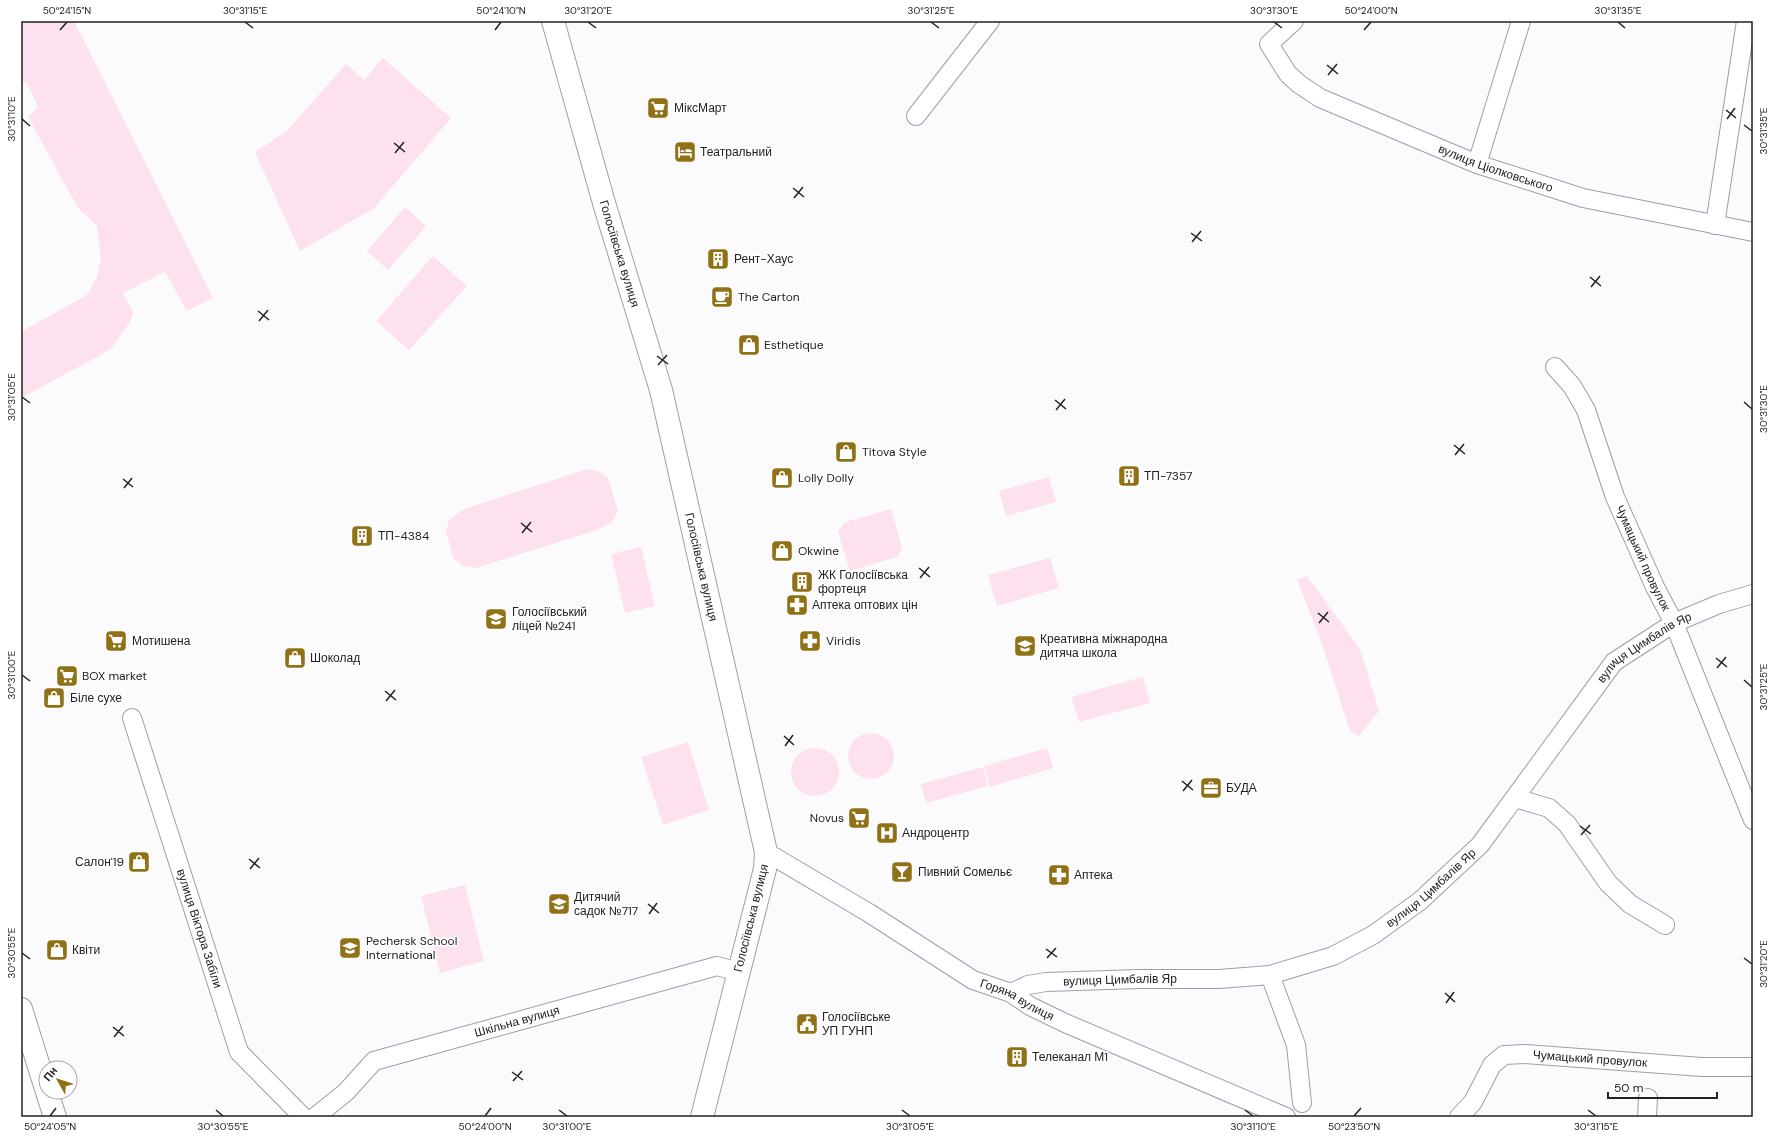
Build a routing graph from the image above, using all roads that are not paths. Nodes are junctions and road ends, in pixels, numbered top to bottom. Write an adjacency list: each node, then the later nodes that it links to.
1 (553, 21): 16 (main road, Голосіївська вулиця)
2 (990, 21): 6 (street)
3 (1294, 21): 7 (street, вулиця Ціолковського)
4 (1521, 21): 7 (street)
5 (1746, 21): 8 (street)
6 (916, 116)
7 (1477, 164): 8 (street, вулиця Ціолковського)
8 (1715, 225): 9 (street, вулиця Ціолковського)
9 (1753, 232)
10 (1555, 367): 12 (street, Чумацький провулок)
11 (1753, 594): 12 (street, вулиця Цимбалів Яр)
12 (1674, 623): 14 (street, вулиця Цимбалів Яр); 15 (street, Чумацький провулок)
13 (132, 718): 28 (street, вулиця Віктора Забіли)
14 (1515, 798): 17 (street); 19 (street, вулиця Цимбалів Яр)
15 (1753, 820)
16 (766, 852): 18 (main road, Голосіївська вулиця); 20 (street, Горяна вулиця)
17 (1665, 925)
18 (738, 972): 29 (street, Шкільна вулиця); 30 (main road, Голосіївська вулиця)
19 (1270, 975): 20 (street, вулиця Цимбалів Яр); 26 (street)
20 (1011, 993): 31 (street, Горяна вулиця)
21 (21, 1009): 22 (main road)
22 (38, 1065)
23 (1753, 1067): 32 (street, Чумацький провулок)
24 (1648, 1098): 33 (street)
25 (49, 1100): 27 (main road)
26 (1302, 1103)
27 (55, 1117)
28 (303, 1117)
29 (315, 1117)
30 (702, 1117)
31 (1286, 1117)
32 (1459, 1117)
33 (1647, 1117)

